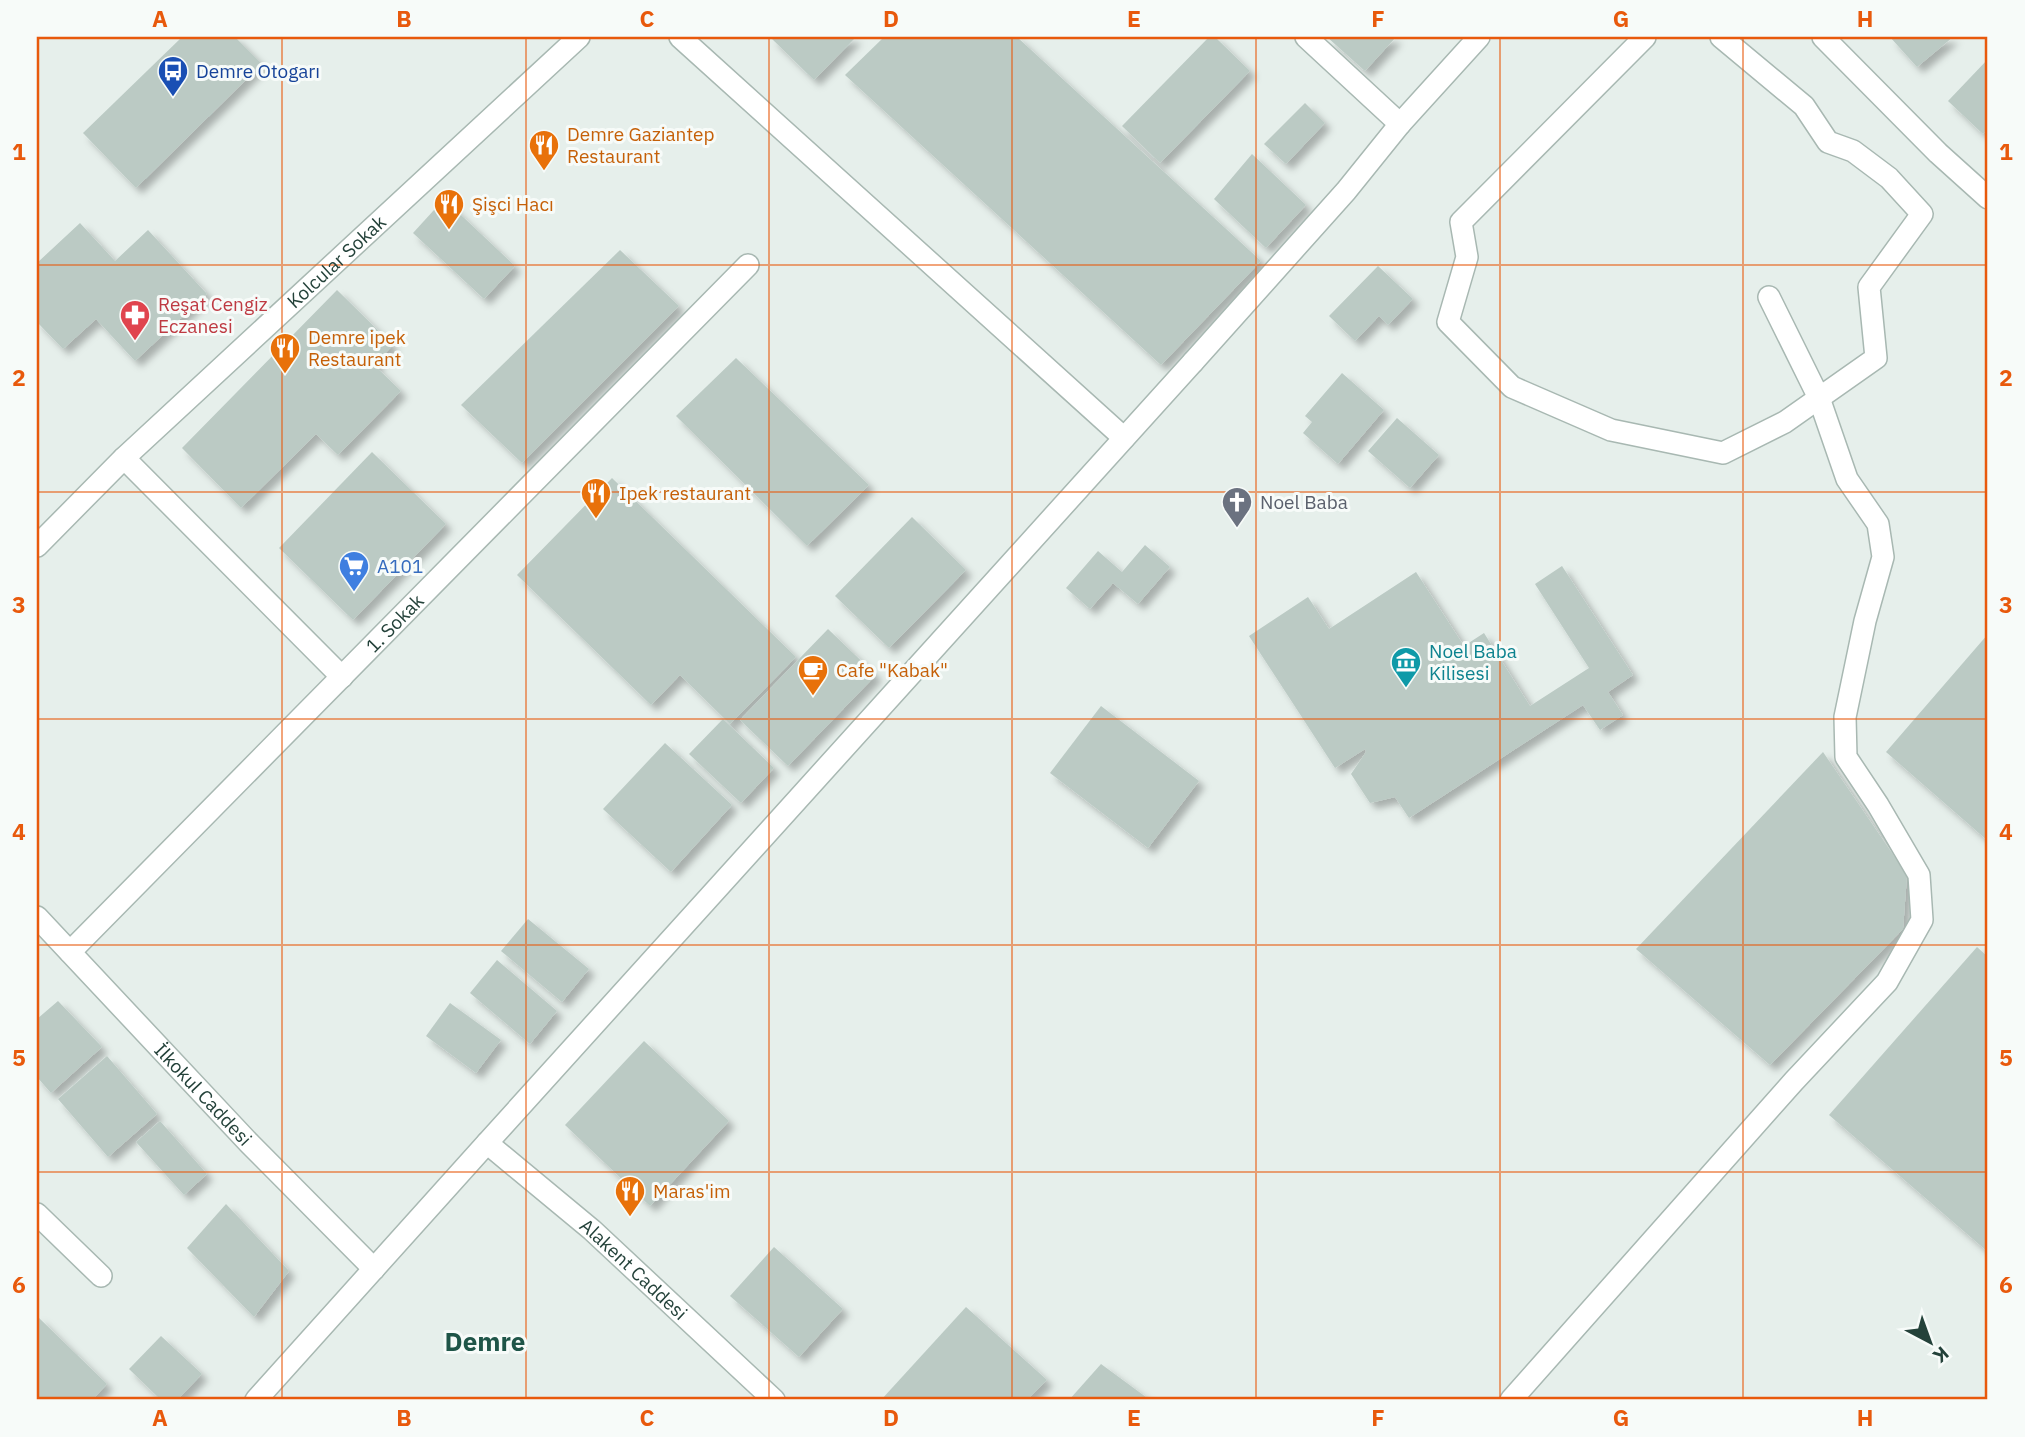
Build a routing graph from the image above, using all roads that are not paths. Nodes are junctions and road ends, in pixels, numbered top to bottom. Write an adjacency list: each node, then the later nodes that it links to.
1 (579, 37): 14 (street, Kolcular Sokak)
2 (680, 37): 13 (street)
3 (1306, 37): 8 (street)
4 (1479, 37): 8 (street)
5 (1645, 37): 12 (street)
6 (1721, 37): 12 (street)
7 (1823, 37): 9 (street)
8 (1400, 124): 13 (street)
9 (1988, 198)
10 (748, 265): 16 (street, 1. Sokak)
11 (1769, 297): 12 (street)
12 (1819, 398): 25 (street)
13 (1124, 438): 19 (street)
14 (124, 458): 15 (street, Kolcular Sokak); 16 (street)
15 (37, 546)
16 (342, 677): 18 (street, 1. Sokak)
17 (37, 917): 18 (street, İlkokul Caddesi)
18 (70, 952): 21 (street, İlkokul Caddesi)
19 (487, 1143): 21 (street); 24 (street, Alakent Caddesi)
20 (37, 1213): 22 (street)
21 (374, 1269): 23 (street)
22 (101, 1276)
23 (256, 1400)
24 (774, 1400)
25 (1511, 1400)

